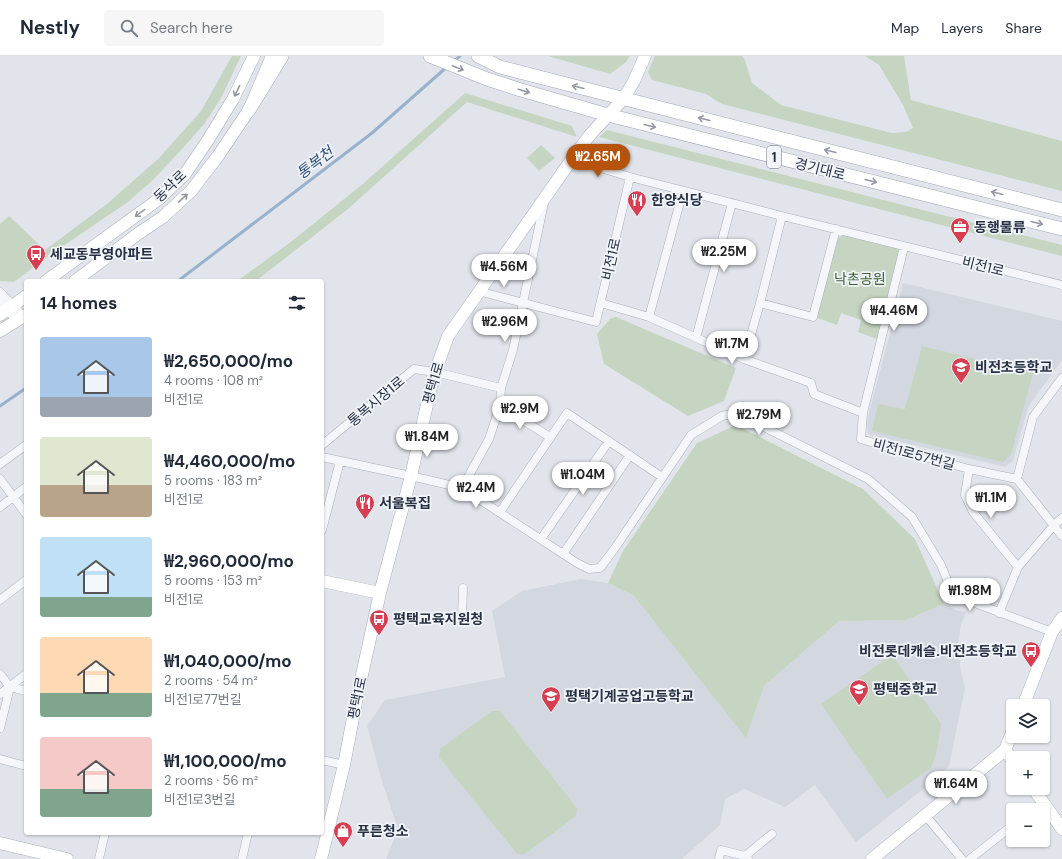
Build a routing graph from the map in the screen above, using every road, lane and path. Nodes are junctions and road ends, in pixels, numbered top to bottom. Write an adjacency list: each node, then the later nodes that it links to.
1 (254, 56): 20 (street, 동삭로, one-way to 20)
2 (272, 56): 8 (street, 동삭로)
3 (282, 56): 8 (main road)
4 (430, 56): 9 (main road, 경기대로 / 1, one-way to 9)
5 (478, 56): 7 (main road, 경기대로 / 1, one-way to 5)
6 (645, 56): 7 (street, 평택1로)
7 (624, 98): 9 (street, 평택1로); 15 (main road, 경기대로 / 1, one-way to 7)
8 (249, 110): 21 (street, 동삭로, one-way to 8)
9 (608, 115): 10 (street, 평택1로); 18 (main road, 경기대로 / 1, one-way to 18)
10 (572, 159): 11 (street); 13 (street, 평택1로)
11 (630, 177): 12 (street, 비전1로); 26 (street, 비전1로)
12 (684, 191): 14 (street, 비전1로); 30 (street)
13 (545, 196): 23 (street, 평택1로); 28 (street)
14 (732, 203): 16 (street, 비전1로); 33 (street)
15 (1062, 210)
16 (782, 216): 17 (street, 비전1로); 27 (street)
17 (836, 229): 19 (street, 비전1로); 27 (street)
18 (1062, 230)
19 (904, 247): 22 (street, 비전1로); 39 (street)
20 (49, 279)
21 (77, 279)
22 (1062, 285)
23 (478, 291): 28 (street); 35 (street, 평택1로)
24 (0, 292): 29 (street)
25 (24, 297): 29 (street)
26 (601, 303): 28 (street, 비전1로); 30 (street)
27 (760, 303): 34 (street)
28 (524, 304): 37 (street)
29 (5, 308): 31 (street)
30 (649, 317): 33 (street)
31 (24, 320): 32 (street)
32 (0, 331)
33 (696, 338): 34 (street)
34 (744, 359): 39 (street)
35 (435, 372): 37 (street, 통복시장1로); 42 (street, 통복시장1로); 49 (street, 평택1로)
36 (1062, 378): 52 (street)
37 (502, 388): 38 (street)
38 (500, 406): 40 (street); 53 (street)
39 (863, 413): 48 (street, 비전1로57번길)
40 (550, 437): 41 (street); 58 (street)
41 (609, 441): 44 (street); 63 (street)
42 (324, 443)
43 (24, 446): 47 (street)
44 (630, 455): 50 (street); 64 (street)
45 (324, 457): 46 (street)
46 (340, 461): 49 (street); 60 (street)
47 (0, 464)
48 (969, 468): 52 (street, 비전1로57번길); 65 (street)
49 (411, 476): 53 (street); 69 (street, 평택1로)
50 (662, 477): 64 (street); 71 (street)
51 (0, 479): 55 (street)
52 (1017, 479): 61 (street)
53 (462, 488): 58 (street)
54 (24, 489): 55 (street)
55 (13, 497): 56 (street); 57 (street)
56 (0, 506)
57 (24, 511)
58 (500, 512): 63 (street)
59 (1062, 518): 61 (street)
60 (324, 522)
61 (1054, 525): 62 (street); 65 (street)
62 (1062, 536)
63 (541, 539): 64 (street)
64 (563, 554)
65 (1018, 566): 71 (street)
66 (324, 581): 69 (street)
67 (24, 582): 70 (street)
68 (463, 588): 72 (street)
69 (380, 593): 87 (street, 평택1로)
70 (0, 600)
71 (999, 613): 74 (street)
72 (437, 618)
73 (1062, 618): 74 (street)
74 (1052, 632): 80 (street)
75 (0, 674): 77 (street)
76 (24, 676): 77 (street)
77 (10, 687): 78 (street); 79 (street); 81 (street)
78 (24, 690)
79 (0, 694)
80 (1026, 699)
81 (0, 728)
82 (1008, 743): 83 (street)
83 (1005, 750): 90 (street)
84 (0, 759): 86 (street)
85 (324, 760): 87 (street)
86 (24, 765)
87 (344, 765): 101 (street, 평택1로)
88 (1038, 795): 89 (street)
89 (1043, 802): 91 (street)
90 (925, 815): 103 (street); 104 (street)
91 (1062, 829)
92 (1006, 831): 105 (street)
93 (772, 834): 97 (street)
94 (105, 835): 99 (street)
95 (248, 835): 100 (street)
96 (0, 843): 98 (street)
97 (746, 857): 102 (street)
98 (67, 859)
99 (99, 859)
100 (242, 859)
101 (321, 859)
102 (719, 859)
103 (872, 859)
104 (962, 859)
105 (970, 859)

